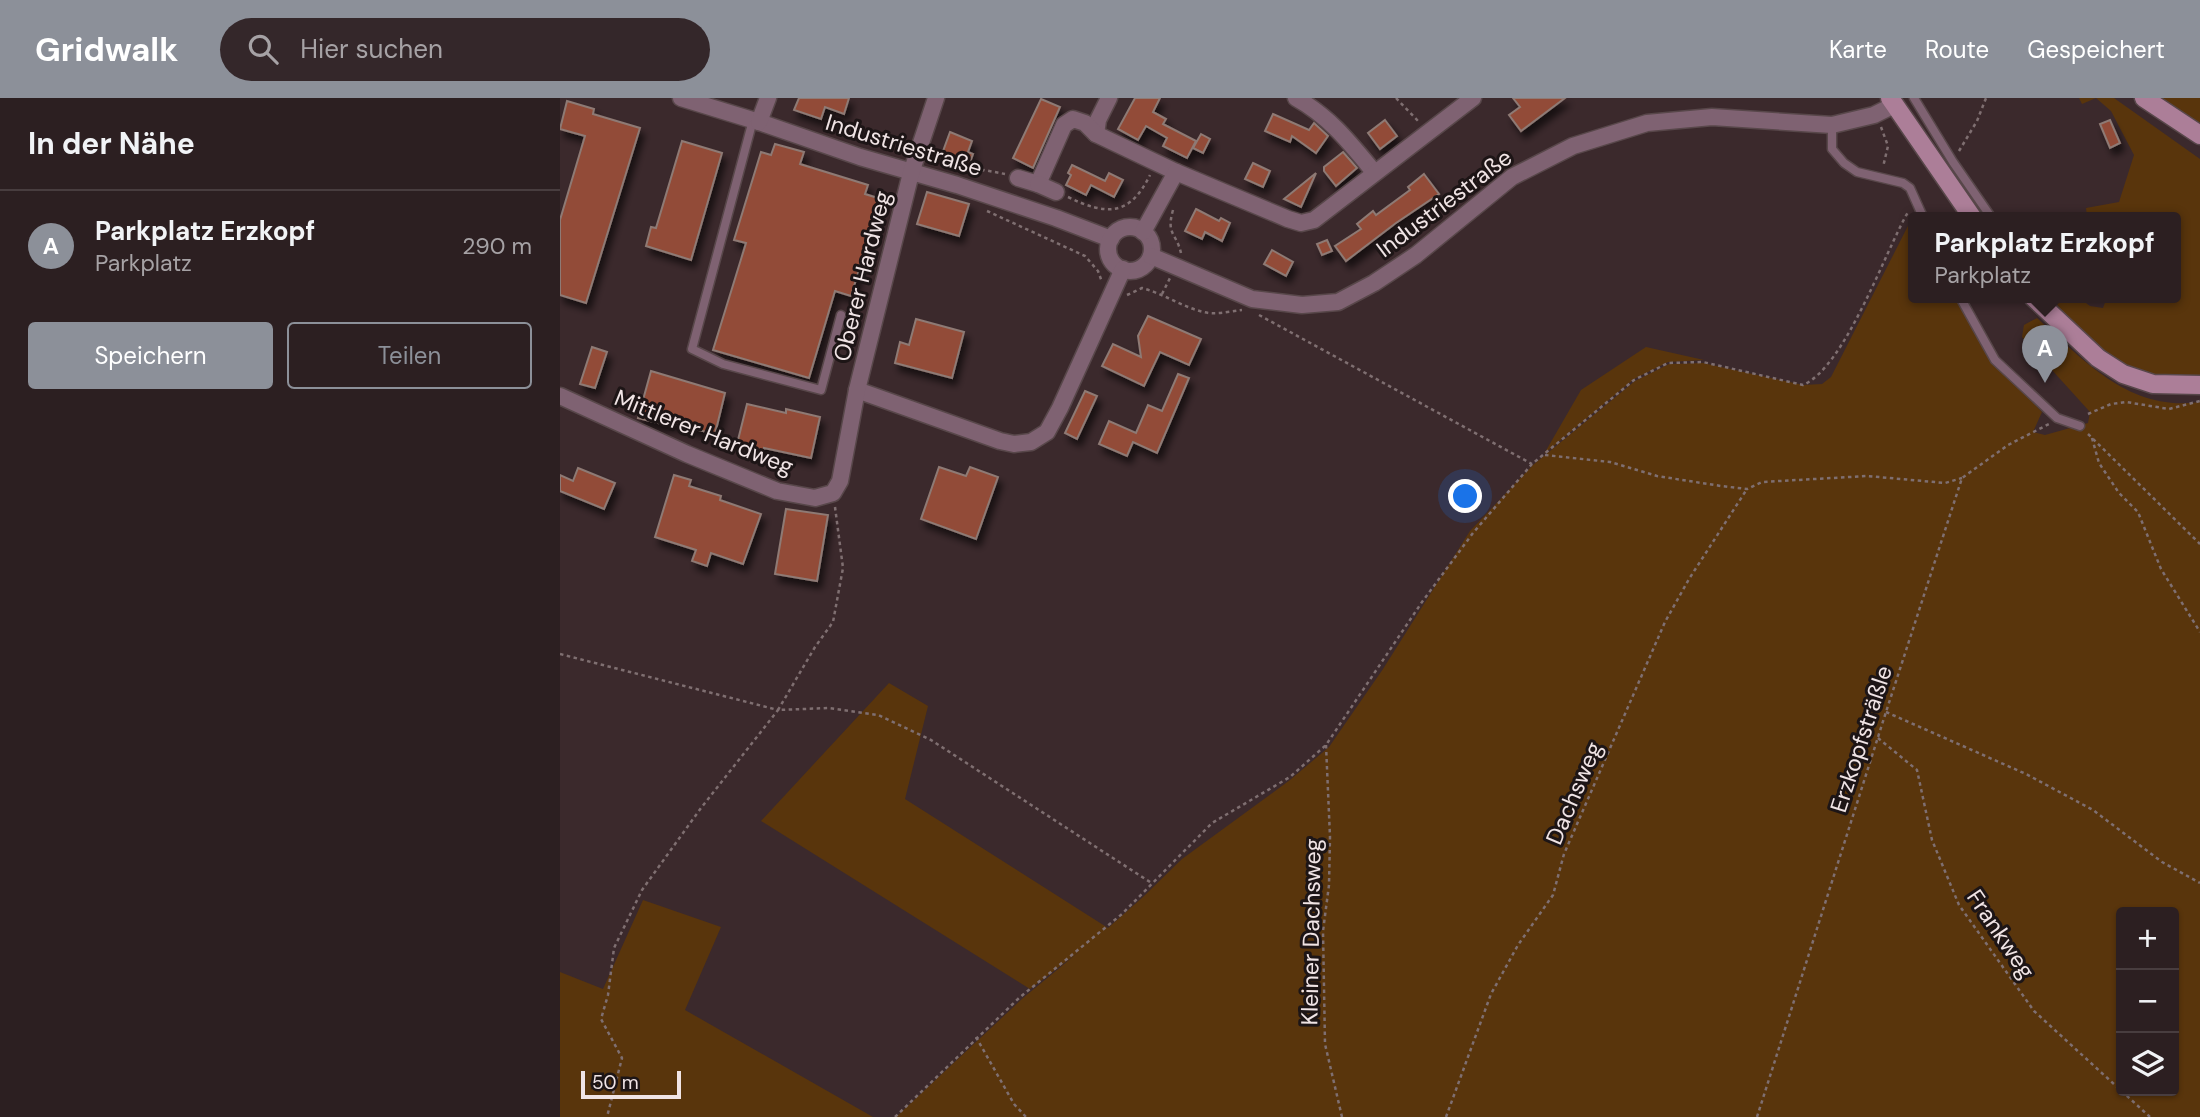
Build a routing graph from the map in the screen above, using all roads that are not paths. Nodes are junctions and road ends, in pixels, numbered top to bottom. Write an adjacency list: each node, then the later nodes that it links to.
1 (681, 98): 10 (street, Industriestraße)
2 (768, 98): 10 (street)
3 (936, 98): 16 (street, Oberer Hardweg)
4 (1109, 98): 12 (street)
5 (1296, 98): 15 (street)
6 (1473, 98): 15 (street)
7 (1914, 98): 22 (lane)
8 (2144, 98): 13 (main road)
9 (1892, 101): 11 (street, Industriestraße); 21 (main road)
10 (756, 121): 16 (street, Industriestraße); 29 (lane)
11 (1832, 125): 20 (lane); 25 (street, Industriestraße)
12 (1096, 134): 14 (street); 18 (street)
13 (2200, 135)
14 (1176, 172): 15 (street); 23 (street)
15 (1374, 172)
16 (911, 173): 24 (street, Industriestraße); 31 (street, Oberer Hardweg)
17 (1018, 178): 18 (street)
18 (1038, 184): 19 (street)
19 (1056, 192)
20 (1921, 212)
21 (1969, 212)
22 (1988, 212)
23 (1143, 232): 24 (street); 25 (street)
24 (1111, 239): 26 (street)
25 (1151, 256): 26 (street)
26 (1123, 269): 31 (street, Oberer Hardweg)
27 (1963, 303): 33 (lane)
28 (2039, 303): 30 (main road)
29 (841, 315)
30 (2200, 386)
31 (857, 390): 34 (street, Oberer Hardweg)
32 (560, 396): 34 (street, Mittlerer Hardweg)
33 (2080, 426)
34 (833, 493)

